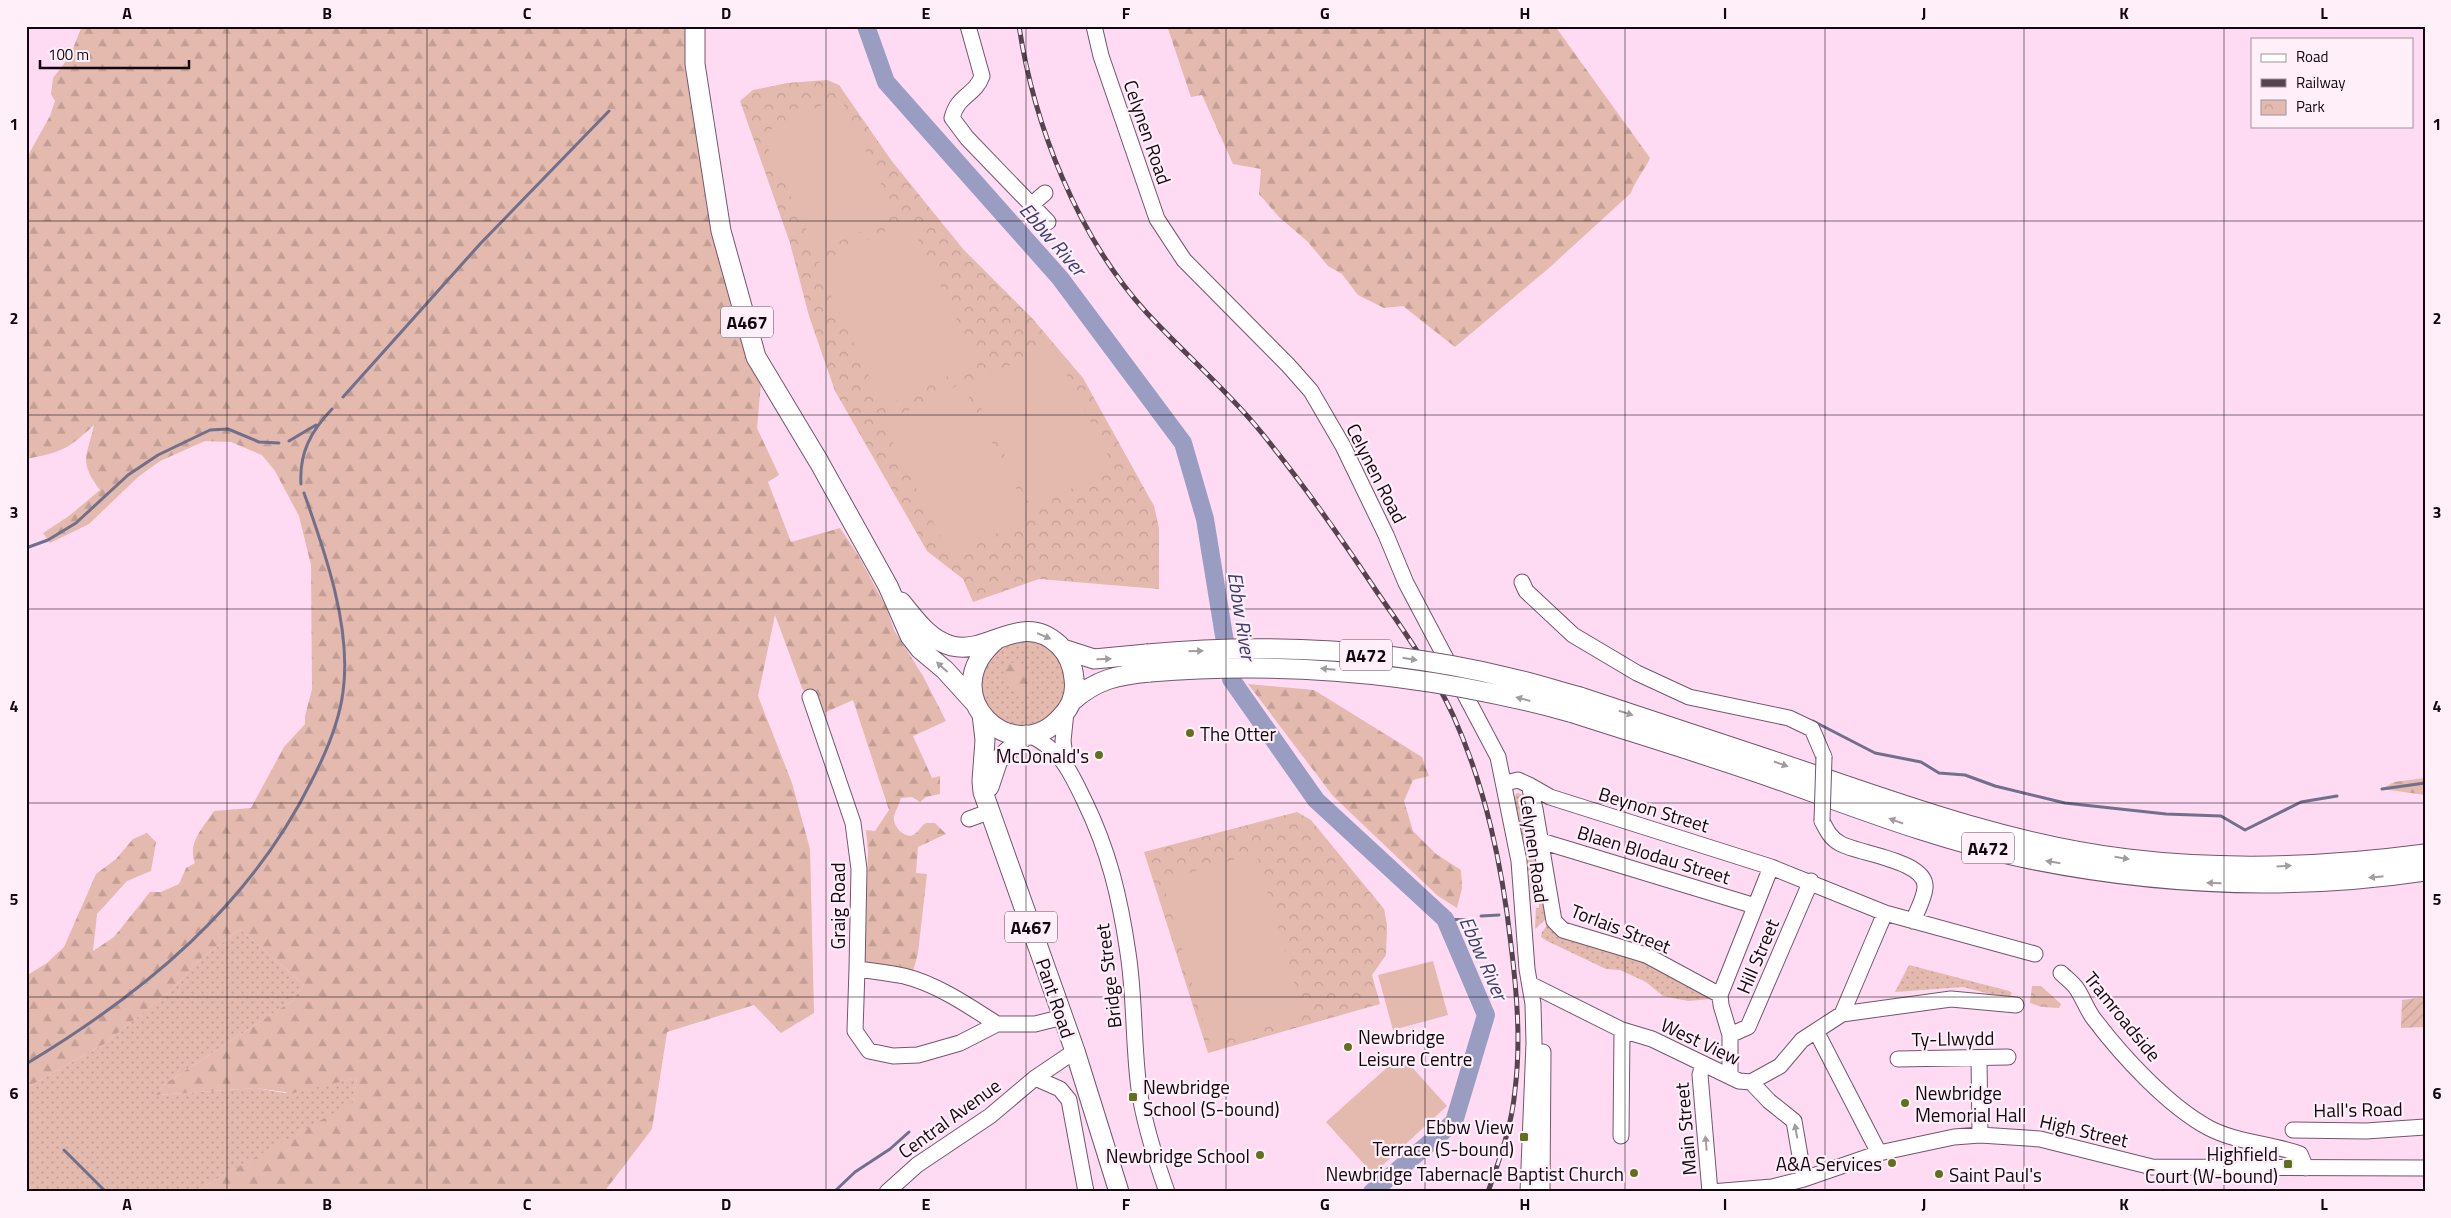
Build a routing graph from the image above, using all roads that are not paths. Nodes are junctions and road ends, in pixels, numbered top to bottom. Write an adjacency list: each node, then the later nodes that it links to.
1 (695, 26): 8 (main road, A467)
2 (968, 26): 5 (street)
3 (1094, 26): 18 (street, Celynen Road)
4 (1045, 193): 5 (street)
5 (1032, 206): 6 (street)
6 (1048, 222)
7 (1522, 582): 29 (street, bridge)
8 (888, 586): 9 (main road, A467); 15 (main road, A467, one-way to 8)
9 (997, 639): 10 (main road, A472, one-way to 10); 15 (main road, A472)
10 (1063, 649): 11 (main road, A472, one-way to 11); 14 (main road)
11 (1149, 663): 13 (main road, A472, bridge); 14 (main road, A472)
12 (810, 697): 31 (street, Graig Road)
13 (1575, 704): 23 (main road, A472, one-way to 23); 25 (main road, A472, one-way to 13)
14 (1069, 707): 16 (main road, A472); 17 (street, Bridge Street)
15 (978, 708): 16 (main road); 20 (main road, Pant Road / A467)
16 (1028, 735): 17 (street, Bridge Street); 20 (main road, Pant Road / A467)
17 (1066, 763): 61 (street, Bridge Street)
18 (1505, 783): 19 (street); 33 (street, Celynen Road)
19 (1529, 785): 22 (street, Torlais Street); 24 (street, Beynon Street)
20 (990, 807): 21 (street); 37 (main road, Pant Road / A467)
21 (969, 819)
22 (1541, 841): 27 (street, Blaen Blodau Street); 34 (street, Torlais Street)
23 (2425, 854)
24 (1770, 867): 26 (street, Beynon Street); 27 (street)
25 (2425, 871)
26 (1811, 881): 28 (street, Beynon Street); 41 (street, Hill Street)
27 (1755, 906): 34 (street)
28 (1885, 913): 29 (street); 36 (street)
29 (1913, 921): 30 (street)
30 (2035, 954)
31 (857, 969): 38 (street, Graig Road); 38 (street)
32 (2061, 973): 55 (street, Tramroadside)
33 (1536, 987): 39 (street, West View); 62 (street); 63 (street)
34 (1720, 994): 41 (street)
35 (2016, 1005): 36 (street)
36 (1842, 1014): 40 (street)
37 (1063, 1018): 38 (street); 42 (main road, Pant Road / A467)
38 (997, 1024)
39 (1622, 1030): 46 (street, West View); 53 (street)
40 (1816, 1031): 49 (street); 54 (street)
41 (1730, 1035): 47 (street)
42 (1075, 1051): 48 (street, Central Avenue); 60 (main road, A467)
43 (2008, 1057): 44 (street, Ty-Llwydd)
44 (1979, 1058): 45 (street, Ty-Llwydd); 52 (street)
45 (1898, 1059)
46 (1703, 1064): 47 (street, West View); 64 (street, Main Street, one-way to 46)
47 (1730, 1076): 49 (street, West View)
48 (1035, 1078): 58 (street, Central Avenue); 59 (street)
49 (1751, 1082): 57 (street, West View, one-way to 49)
50 (2425, 1127): 51 (street, Hall's Road)
51 (2292, 1130)
52 (1980, 1135): 54 (street, High Street); 55 (street, High Street)
53 (1621, 1136)
54 (1879, 1153): 57 (street, High Street)
55 (2306, 1168): 56 (street, High Street)
56 (2425, 1168)
57 (1804, 1179): 65 (street, High Street)
58 (888, 1192)
59 (1086, 1192)
60 (1119, 1192)
61 (1167, 1192)
62 (1528, 1192)
63 (1542, 1192)
64 (1711, 1192): 65 (street, High Street)
65 (1719, 1192)

